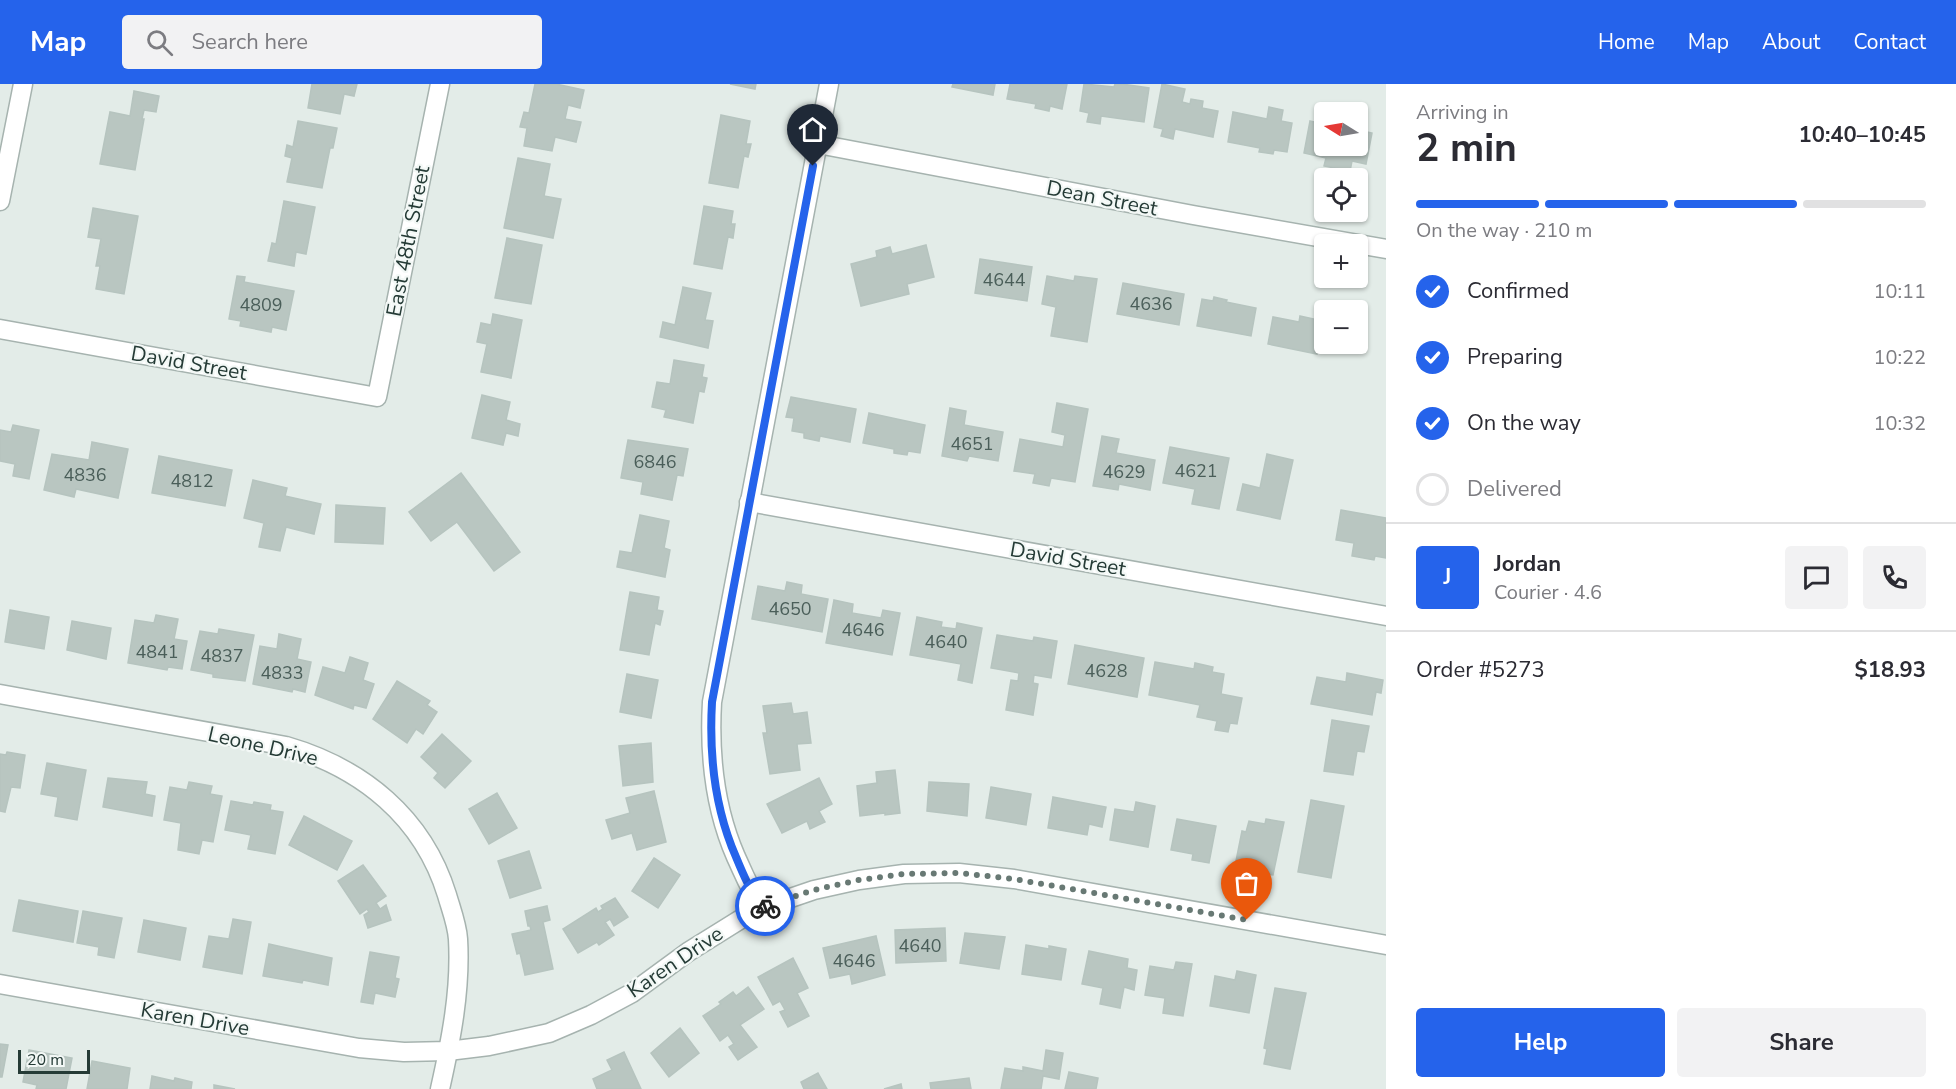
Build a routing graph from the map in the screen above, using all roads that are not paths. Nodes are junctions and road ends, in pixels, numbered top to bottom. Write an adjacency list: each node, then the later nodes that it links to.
1 (22, 84): 5 (street)
2 (440, 84): 8 (street, East 48th Street)
3 (829, 84): 4 (street)
4 (818, 144): 6 (street, Dean Street); 9 (street)
5 (0, 201)
6 (1386, 249)
7 (0, 330): 8 (street, David Street)
8 (377, 397)
9 (749, 502): 10 (street, David Street); 12 (street)
10 (1386, 616)
11 (0, 694): 15 (street, Leone Drive)
12 (762, 906): 13 (street, Karen Drive); 15 (street, Karen Drive)
13 (1386, 945)
14 (0, 984): 15 (street, Karen Drive)
15 (448, 1051): 16 (street, Leone Drive)
16 (440, 1089)

